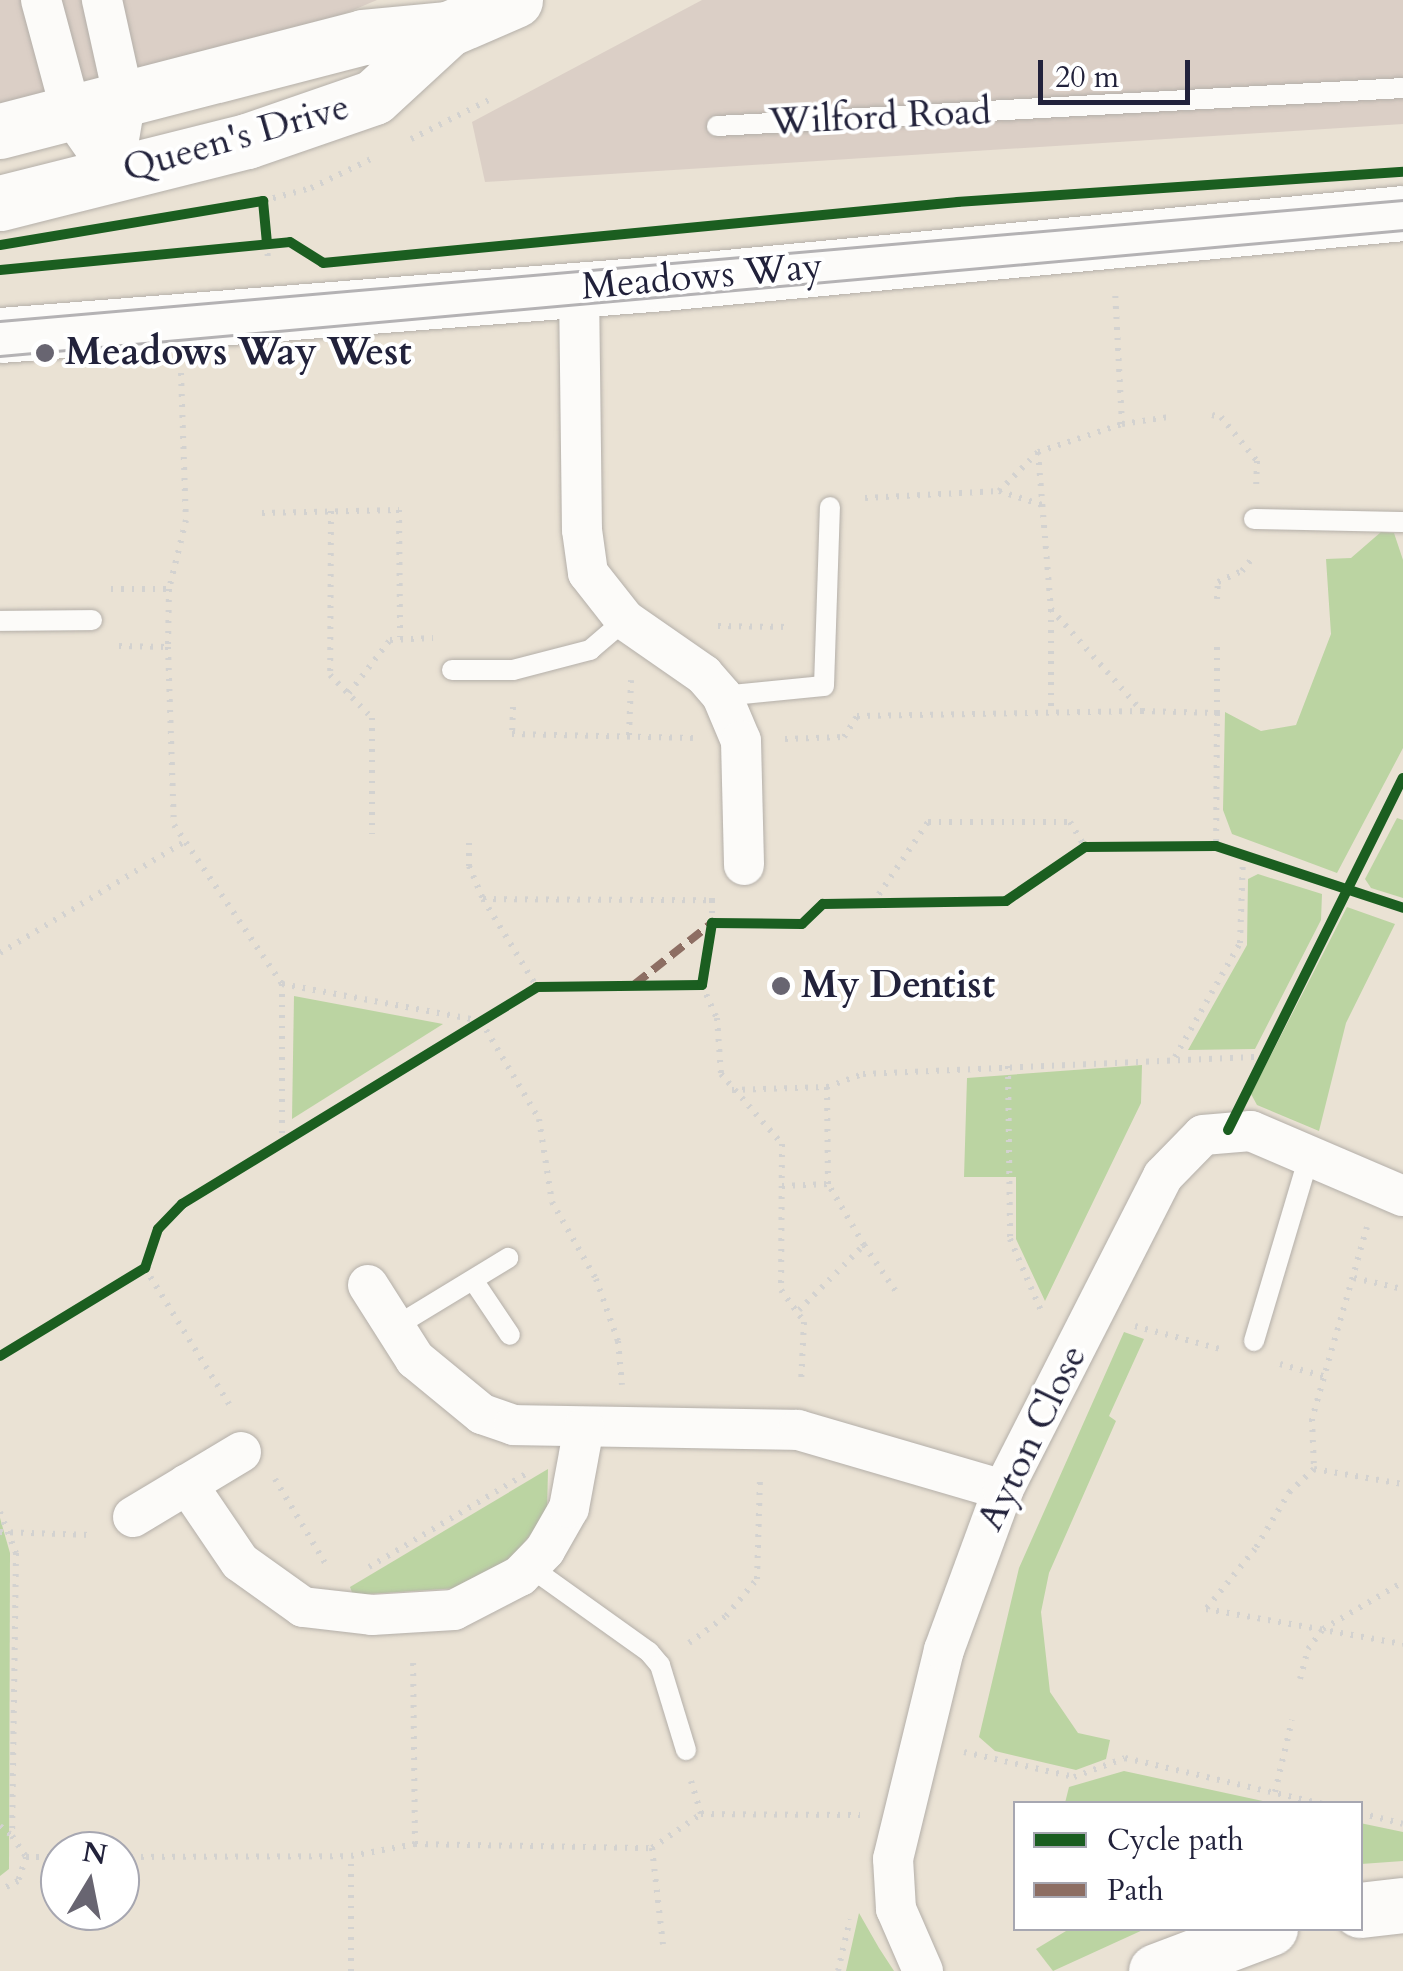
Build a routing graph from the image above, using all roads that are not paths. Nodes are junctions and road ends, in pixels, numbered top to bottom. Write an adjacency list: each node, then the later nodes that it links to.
1 (41, 0): 7 (street)
2 (102, 0): 6 (street)
3 (515, 0): 4 (street, Queen's Drive)
4 (448, 29): 6 (street, Queen's Drive); 10 (street, Queen's Drive)
5 (1403, 88): 8 (lane, Wilford Road)
6 (124, 104): 7 (street, Queen's Drive); 10 (street)
7 (72, 115): 9 (street, Queen's Drive); 10 (street)
8 (718, 126)
9 (0, 132)
10 (113, 174): 11 (street, Queen's Drive)
11 (0, 204)
12 (1403, 213): 13 (street, Meadows Way)
13 (578, 287): 14 (street, Meadows Way); 19 (street)
14 (0, 335)
15 (830, 507): 22 (lane)
16 (1254, 519): 17 (lane)
17 (1403, 522)
18 (92, 620): 20 (lane)
19 (625, 620): 21 (lane); 22 (street)
20 (0, 622)
21 (452, 670)
22 (722, 696): 23 (street)
23 (744, 864)
24 (1309, 1157): 25 (street, Ayton Close); 31 (lane); 35 (street, Ayton Close)
25 (1403, 1196)
26 (508, 1258): 27 (lane)
27 (473, 1280): 29 (lane); 30 (lane)
28 (368, 1285): 29 (street)
29 (394, 1328): 32 (street)
30 (510, 1336)
31 (1254, 1341)
32 (584, 1434): 35 (street); 37 (street)
33 (241, 1452): 34 (street)
34 (187, 1484): 36 (street); 37 (street)
35 (1003, 1490): 42 (street, Ayton Close)
36 (133, 1517)
37 (530, 1567): 38 (lane)
38 (686, 1750)
39 (1403, 1904): 40 (street)
40 (1363, 1910)
41 (1262, 1931): 43 (street)
42 (923, 1971)
43 (1156, 1971)

